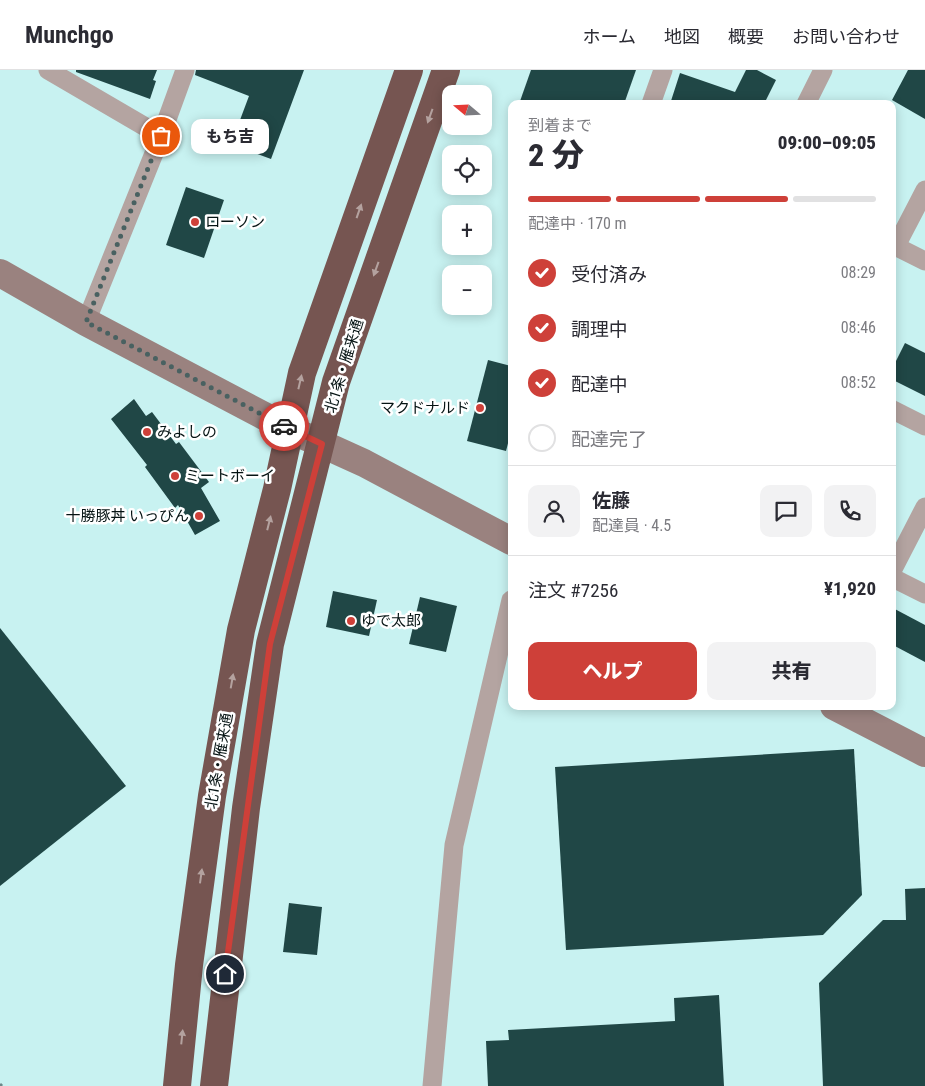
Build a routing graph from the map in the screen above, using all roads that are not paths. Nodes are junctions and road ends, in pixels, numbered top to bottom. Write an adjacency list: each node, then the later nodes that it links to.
1 (48, 70): 9 (street)
2 (185, 70): 9 (street)
3 (409, 70): 18 (highway, 北1条・雁来通, one-way to 3)
4 (446, 70): 19 (highway, 北1条・雁来通, one-way to 19)
5 (663, 70): 7 (street)
6 (823, 70): 8 (street)
7 (652, 100)
8 (808, 100)
9 (161, 136): 15 (street)
10 (925, 190): 11 (street)
11 (896, 241)
12 (896, 246): 13 (street)
13 (925, 261)
14 (0, 273): 15 (street)
15 (86, 322): 18 (street)
16 (896, 412): 17 (street)
17 (925, 426)
18 (289, 429): 19 (street); 28 (highway, 北1条・雁来通, one-way to 18)
19 (322, 444): 21 (street); 29 (highway, 北1条・雁来通)
20 (925, 506): 22 (street)
21 (508, 539)
22 (896, 563)
23 (896, 580): 24 (street)
24 (925, 594)
25 (508, 613): 30 (street)
26 (842, 710): 27 (street)
27 (925, 753)
28 (177, 1086)
29 (214, 1086)
30 (432, 1086)

